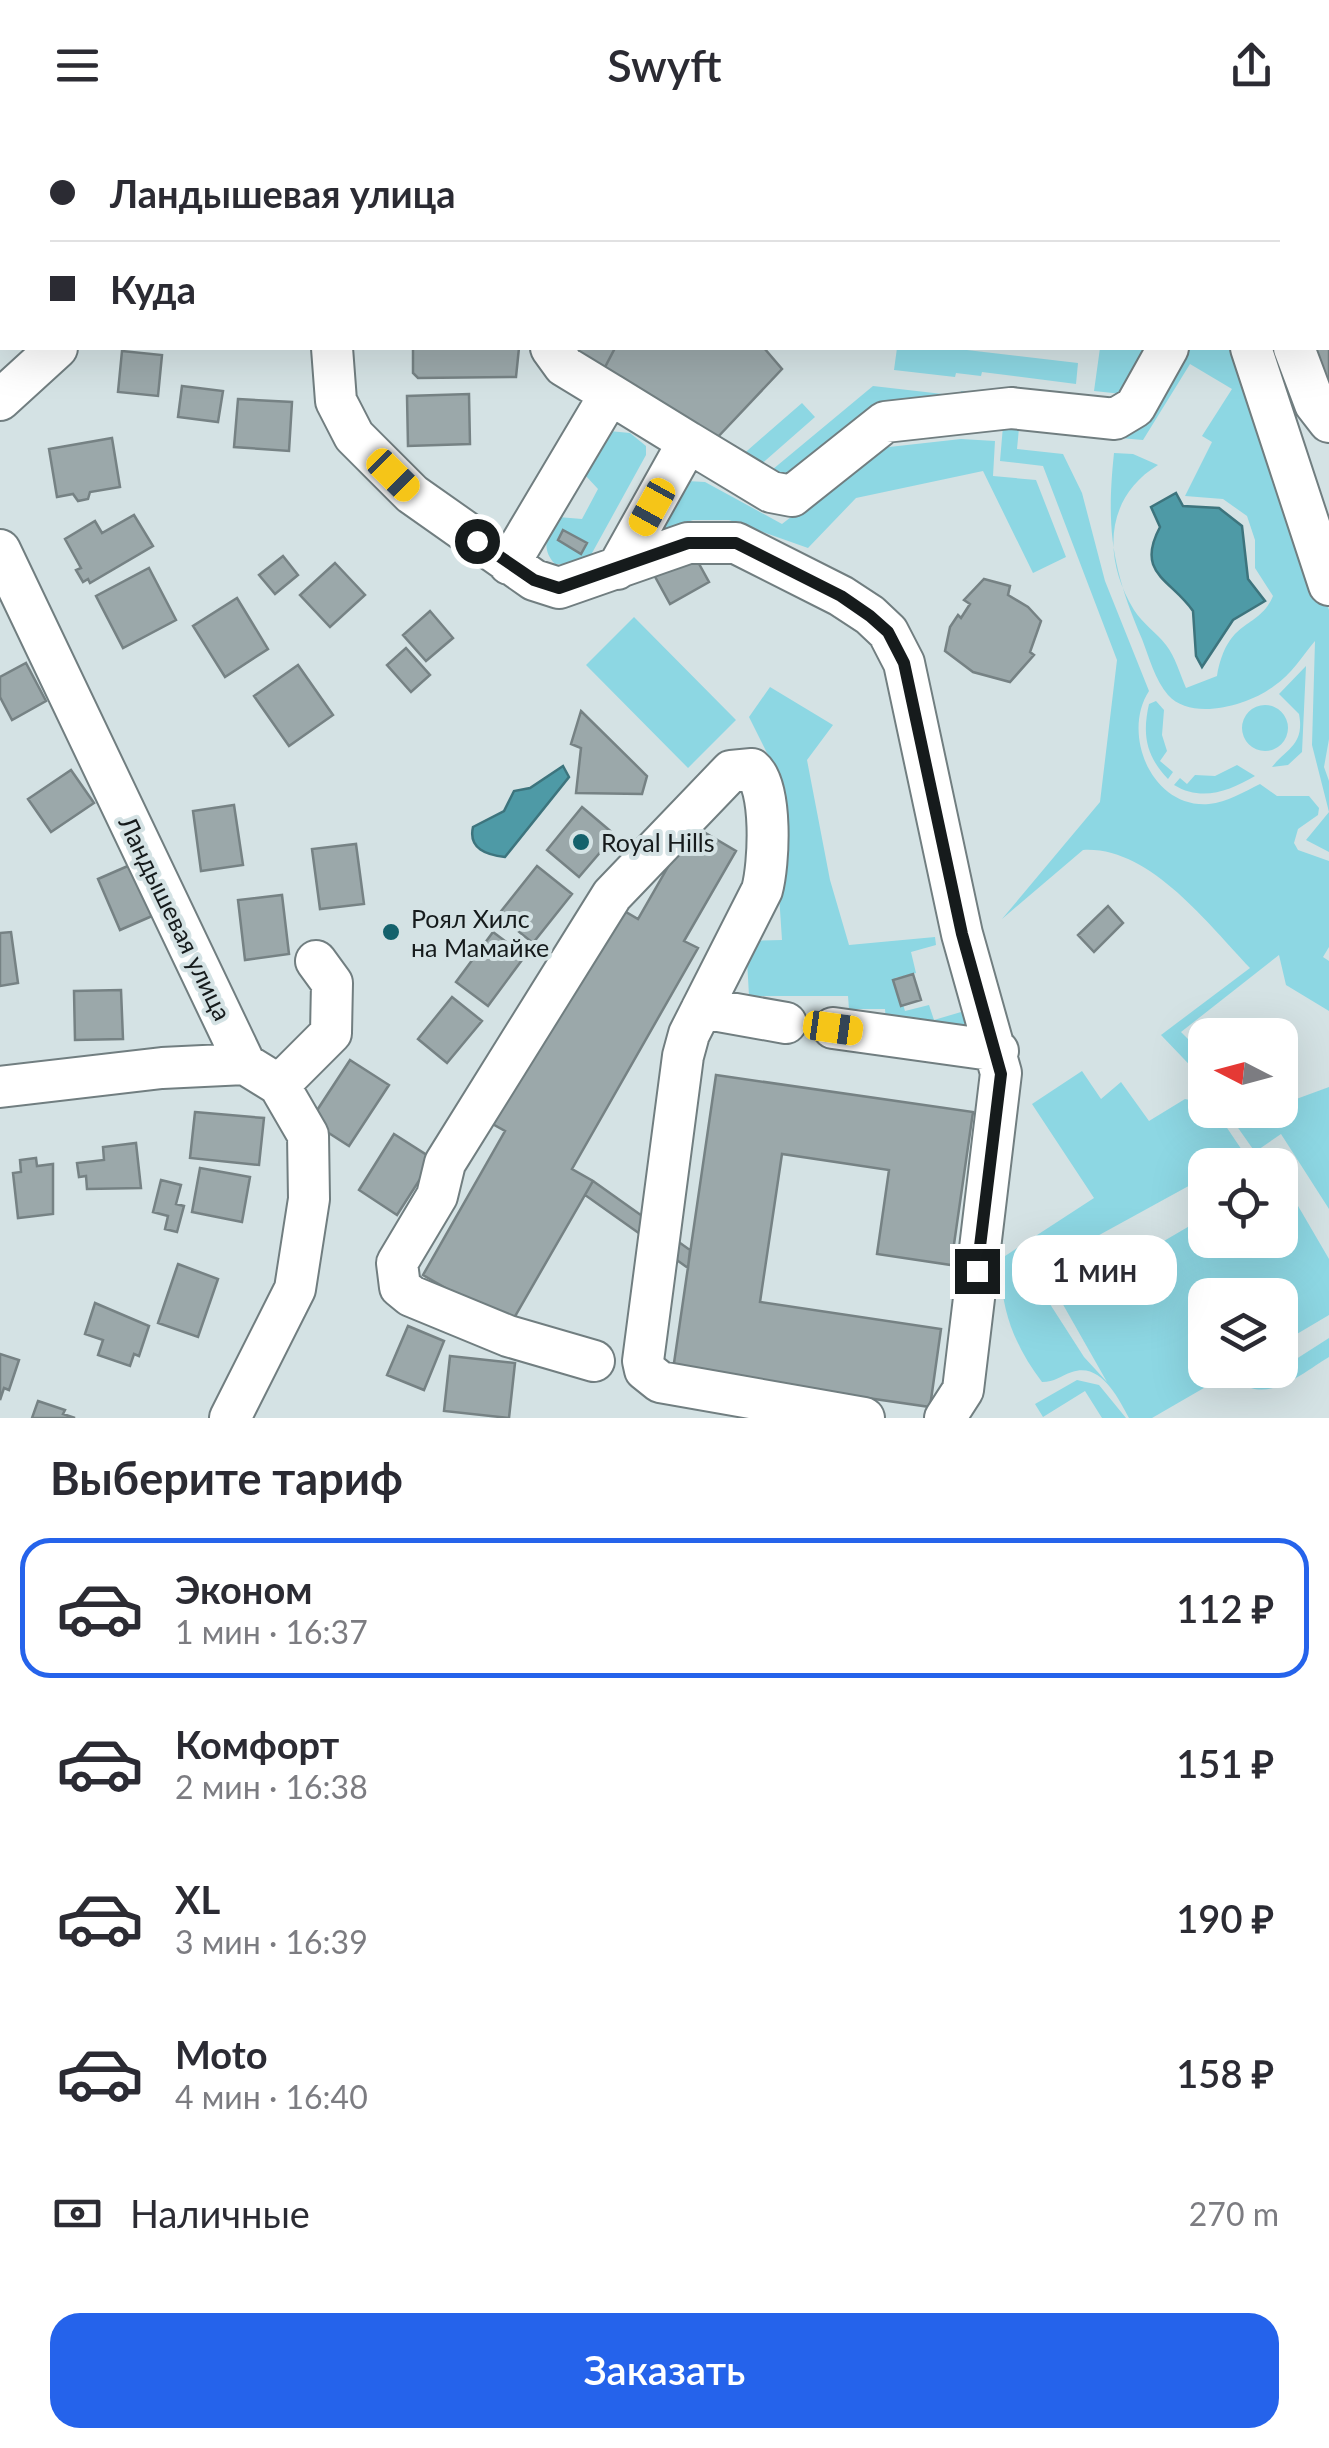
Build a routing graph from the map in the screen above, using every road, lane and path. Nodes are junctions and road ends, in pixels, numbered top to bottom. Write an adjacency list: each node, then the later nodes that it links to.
1 (54, 350): 8 (street)
2 (332, 350): 12 (street)
3 (552, 350): 7 (street)
4 (1167, 350): 10 (street)
5 (1251, 350): 14 (street)
6 (1295, 350): 9 (street)
7 (610, 394): 10 (street); 12 (street)
8 (0, 400)
9 (1329, 422)
10 (688, 442): 13 (street)
11 (0, 550): 20 (street, Ландышевая улица)
12 (509, 564): 13 (street)
13 (617, 569): 19 (street)
14 (1329, 584)
15 (316, 961): 20 (street)
16 (702, 1008): 17 (street); 22 (street); 24 (street)
17 (786, 1023)
18 (833, 1028): 19 (street)
19 (998, 1051): 25 (street)
20 (262, 1074): 21 (street); 23 (street, Ландышевая улица)
21 (0, 1087)
22 (594, 1361)
23 (230, 1418)
24 (864, 1418)
25 (945, 1418)

